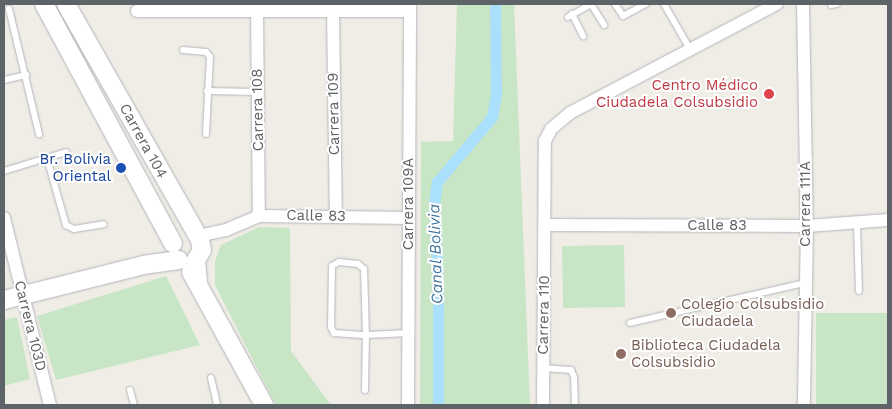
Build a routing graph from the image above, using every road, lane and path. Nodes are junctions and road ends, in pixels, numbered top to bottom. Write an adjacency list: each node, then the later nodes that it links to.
1 (44, 4): 39 (street, Carrera 104)
2 (66, 4): 38 (street, Carrera 104)
3 (591, 4): 15 (lane); 16 (lane)
4 (614, 4): 5 (lane)
5 (646, 4)
6 (664, 4): 18 (lane)
7 (777, 4): 18 (street, Carrera 110)
8 (803, 4): 36 (street, Carrera 111A)
9 (181, 7): 10 (street); 13 (street)
10 (257, 7): 14 (street); 22 (street, Carrera 108)
11 (410, 7): 14 (street); 31 (street, Carrera 109A)
12 (9, 9): 19 (lane)
13 (137, 11)
14 (332, 11): 29 (street, Carrera 109)
15 (604, 24)
16 (583, 36)
17 (183, 50): 21 (lane)
18 (691, 50): 34 (street, Carrera 110)
19 (26, 75): 20 (lane); 23 (lane)
20 (4, 80)
21 (207, 92): 22 (lane); 24 (lane)
22 (258, 92): 28 (street, Carrera 108)
23 (39, 134)
24 (206, 134)
25 (66, 152): 26 (lane)
26 (47, 158): 27 (lane); 33 (lane)
27 (4, 171)
28 (259, 216): 29 (street, Calle 83); 37 (street, Calle 83)
29 (336, 216): 31 (street, Calle 83)
30 (4, 218): 42 (street, Carrera 103D)
31 (409, 218): 45 (street, Carrera 109A)
32 (888, 220): 35 (street, Calle 83)
33 (104, 224)
34 (545, 225): 36 (street, Calle 83); 47 (street, Carrera 110)
35 (857, 225): 36 (street, Calle 83); 41 (lane)
36 (806, 226): 40 (street, Carrera 111A)
37 (226, 230): 38 (street, Calle 83); 39 (street, Calle 83)
38 (196, 235): 39 (street, Carrera 104); 39 (street)
39 (184, 255): 42 (street); 54 (street, Carrera 104)
40 (805, 283): 44 (lane); 58 (street, Carrera 111A)
41 (859, 291)
42 (22, 295): 43 (street); 51 (street, Carrera 103D)
43 (4, 300)
44 (630, 322)
45 (408, 333): 46 (lane); 55 (street, Carrera 109A)
46 (366, 335): 46 (lane); 50 (lane)
47 (543, 368): 56 (street, Carrera 110); 57 (lane)
48 (211, 378): 53 (lane)
49 (130, 390): 52 (lane)
50 (365, 390)
51 (50, 405)
52 (134, 405)
53 (217, 405)
54 (264, 405)
55 (408, 405)
56 (543, 405)
57 (575, 405)
58 (804, 405)

